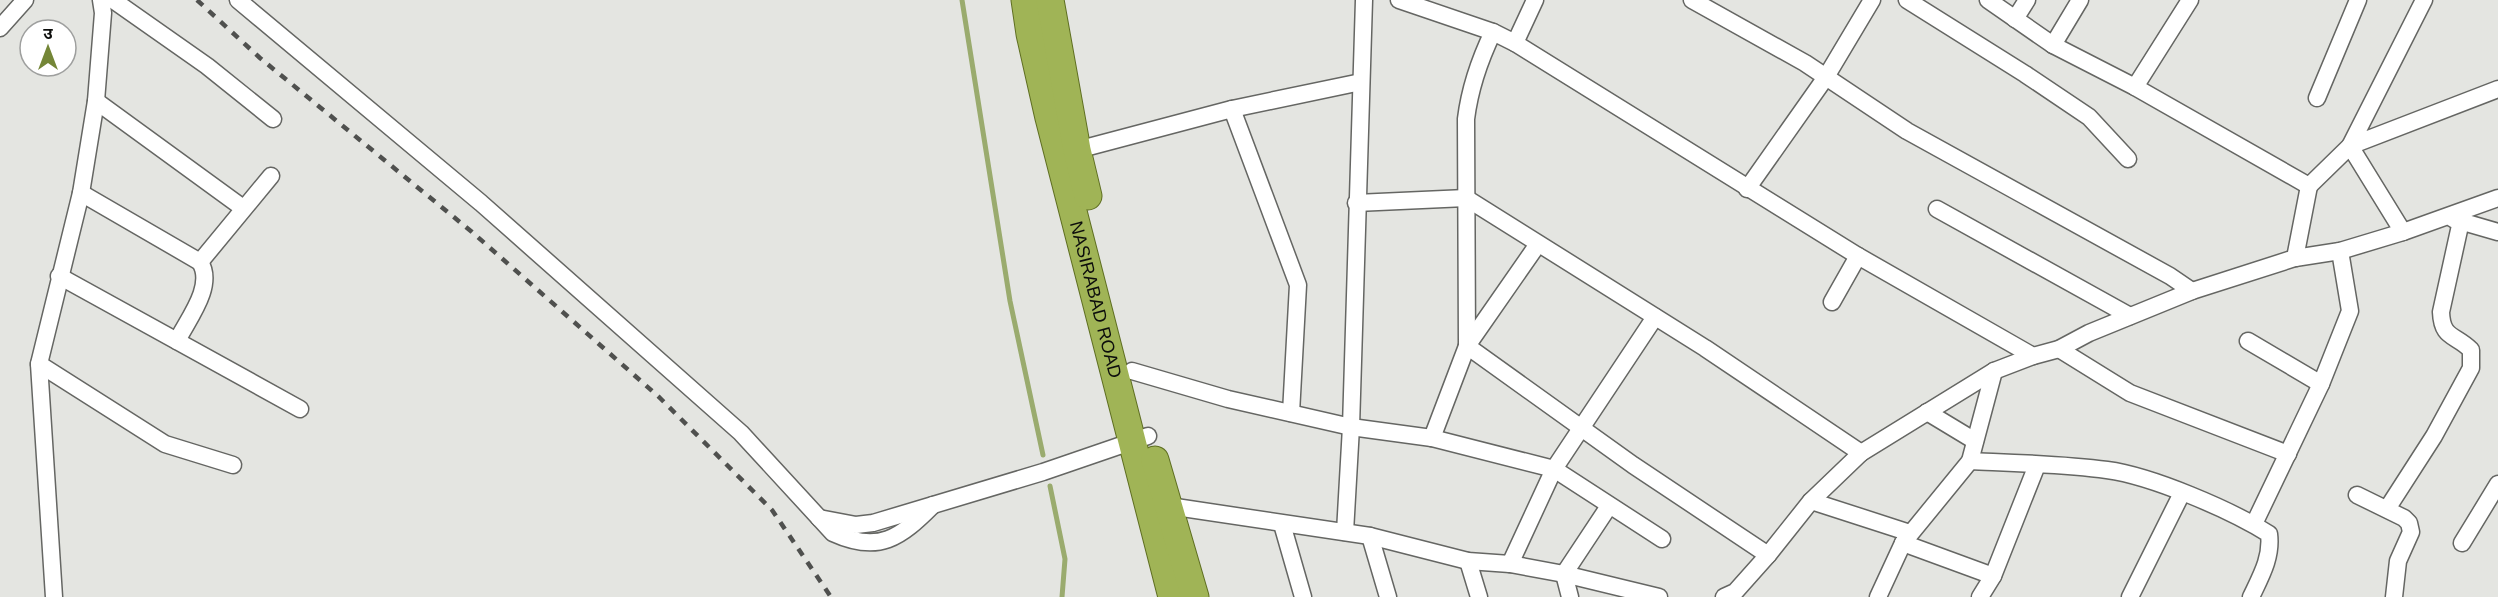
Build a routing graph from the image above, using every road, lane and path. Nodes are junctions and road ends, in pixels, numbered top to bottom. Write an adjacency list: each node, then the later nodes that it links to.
1 (25, 0): 20 (street)
2 (101, 0): 29 (street)
3 (113, 0): 31 (street)
4 (238, 0): 72 (street)
5 (1025, 0): 72 (highway, NASIRABAD ROAD)
6 (1050, 0): 33 (highway, NASIRABAD ROAD)
7 (1364, 0): 25 (street)
8 (1399, 0): 21 (street)
9 (1535, 0): 22 (street)
10 (1692, 0): 24 (street)
11 (1872, 0): 24 (street)
12 (1907, 0): 34 (street)
13 (1988, 0): 19 (street)
14 (2027, 0): 19 (street)
15 (2080, 0): 23 (street)
16 (2190, 0): 26 (street)
17 (2358, 0): 28 (street)
18 (2424, 0): 32 (street)
19 (2015, 19): 23 (street)
20 (0, 28)
21 (1492, 32): 22 (street); 39 (street)
22 (1515, 43): 37 (street)
23 (2053, 45): 26 (street)
24 (1826, 77): 37 (street); 54 (street)
25 (1361, 82): 30 (street); 41 (street)
26 (2135, 87): 36 (street)
27 (2498, 89): 32 (street)
28 (2317, 98)
29 (96, 101): 38 (street); 42 (street)
30 (1232, 109): 33 (street); 69 (street)
31 (273, 118)
32 (2350, 146): 36 (street); 46 (street)
33 (1077, 150): 64 (highway, NASIRABAD ROAD)
34 (2128, 159)
35 (271, 176): 42 (street)
36 (2309, 186): 51 (street)
37 (1747, 189): 50 (street)
38 (81, 194): 52 (street); 53 (street)
39 (1466, 198): 41 (street); 48 (street); 60 (street)
40 (2498, 198): 44 (street)
41 (1356, 203): 70 (street)
42 (243, 208): 52 (street)
43 (1937, 209): 57 (street)
44 (2442, 218): 45 (street); 46 (street)
45 (2461, 221): 47 (street); 87 (street)
46 (2403, 232): 49 (street)
47 (2498, 232)
48 (1538, 244): 56 (street); 60 (street)
49 (2340, 251): 51 (street); 66 (street)
50 (1858, 256): 55 (street); 62 (street)
51 (2295, 258): 54 (street)
52 (200, 262): 59 (street)
53 (59, 276): 59 (street); 63 (street)
54 (2192, 291): 57 (street)
55 (1832, 302)
56 (1655, 316): 71 (street); 75 (street)
57 (2130, 316): 61 (street)
58 (2248, 340): 66 (street)
59 (177, 342): 67 (street)
60 (1467, 346): 71 (street); 73 (street)
61 (2059, 349): 62 (street); 76 (street)
62 (2033, 356): 65 (street)
63 (39, 364): 78 (street); 100 (street)
64 (1132, 371): 69 (street); 72 (highway, NASIRABAD ROAD)
65 (1994, 371): 68 (street); 74 (street)
66 (2321, 384): 76 (street)
67 (300, 409)
68 (1927, 412): 74 (street); 75 (street)
69 (1291, 413): 70 (street)
70 (1351, 427): 73 (street); 90 (street)
71 (1581, 428): 80 (street); 95 (street)
72 (1140, 438): 85 (highway, NASIRABAD ROAD); 101 (highway, NASIRABAD ROAD)
73 (1432, 438): 80 (street)
74 (1975, 441): 77 (street)
75 (1861, 453): 84 (street)
76 (2288, 454): 89 (street)
77 (1970, 461): 79 (street); 93 (street)
78 (233, 465)
79 (2037, 465): 82 (street); 99 (street)
80 (1554, 470): 86 (street); 97 (street)
81 (2498, 484): 94 (street)
82 (2182, 493): 89 (street); 111 (street)
83 (2357, 495): 87 (street)
84 (1811, 501): 93 (street); 95 (street)
85 (1169, 506): 88 (street); 102 (highway, NASIRABAD ROAD)
86 (1609, 506): 92 (street); 98 (street)
87 (2387, 509): 113 (street)
88 (1282, 524): 90 (street); 103 (street)
89 (2254, 524): 112 (street)
90 (1345, 532): 91 (street)
91 (1370, 536): 96 (street); 104 (street)
92 (1662, 538)
93 (1907, 538): 99 (street); 109 (street)
94 (2462, 543)
95 (1768, 555): 108 (street)
96 (1468, 561): 97 (street); 105 (street)
97 (1509, 564): 98 (street)
98 (1564, 574): 106 (street); 107 (street)
99 (1993, 576): 110 (street)
100 (54, 597)
101 (1172, 597)
102 (1195, 597)
103 (1303, 597)
104 (1388, 597)
105 (1479, 597)
106 (1570, 597)
107 (1659, 597)
108 (1724, 597)
109 (1878, 597)
110 (1980, 597)
111 (2130, 597)
112 (2252, 597)
113 (2394, 597)

